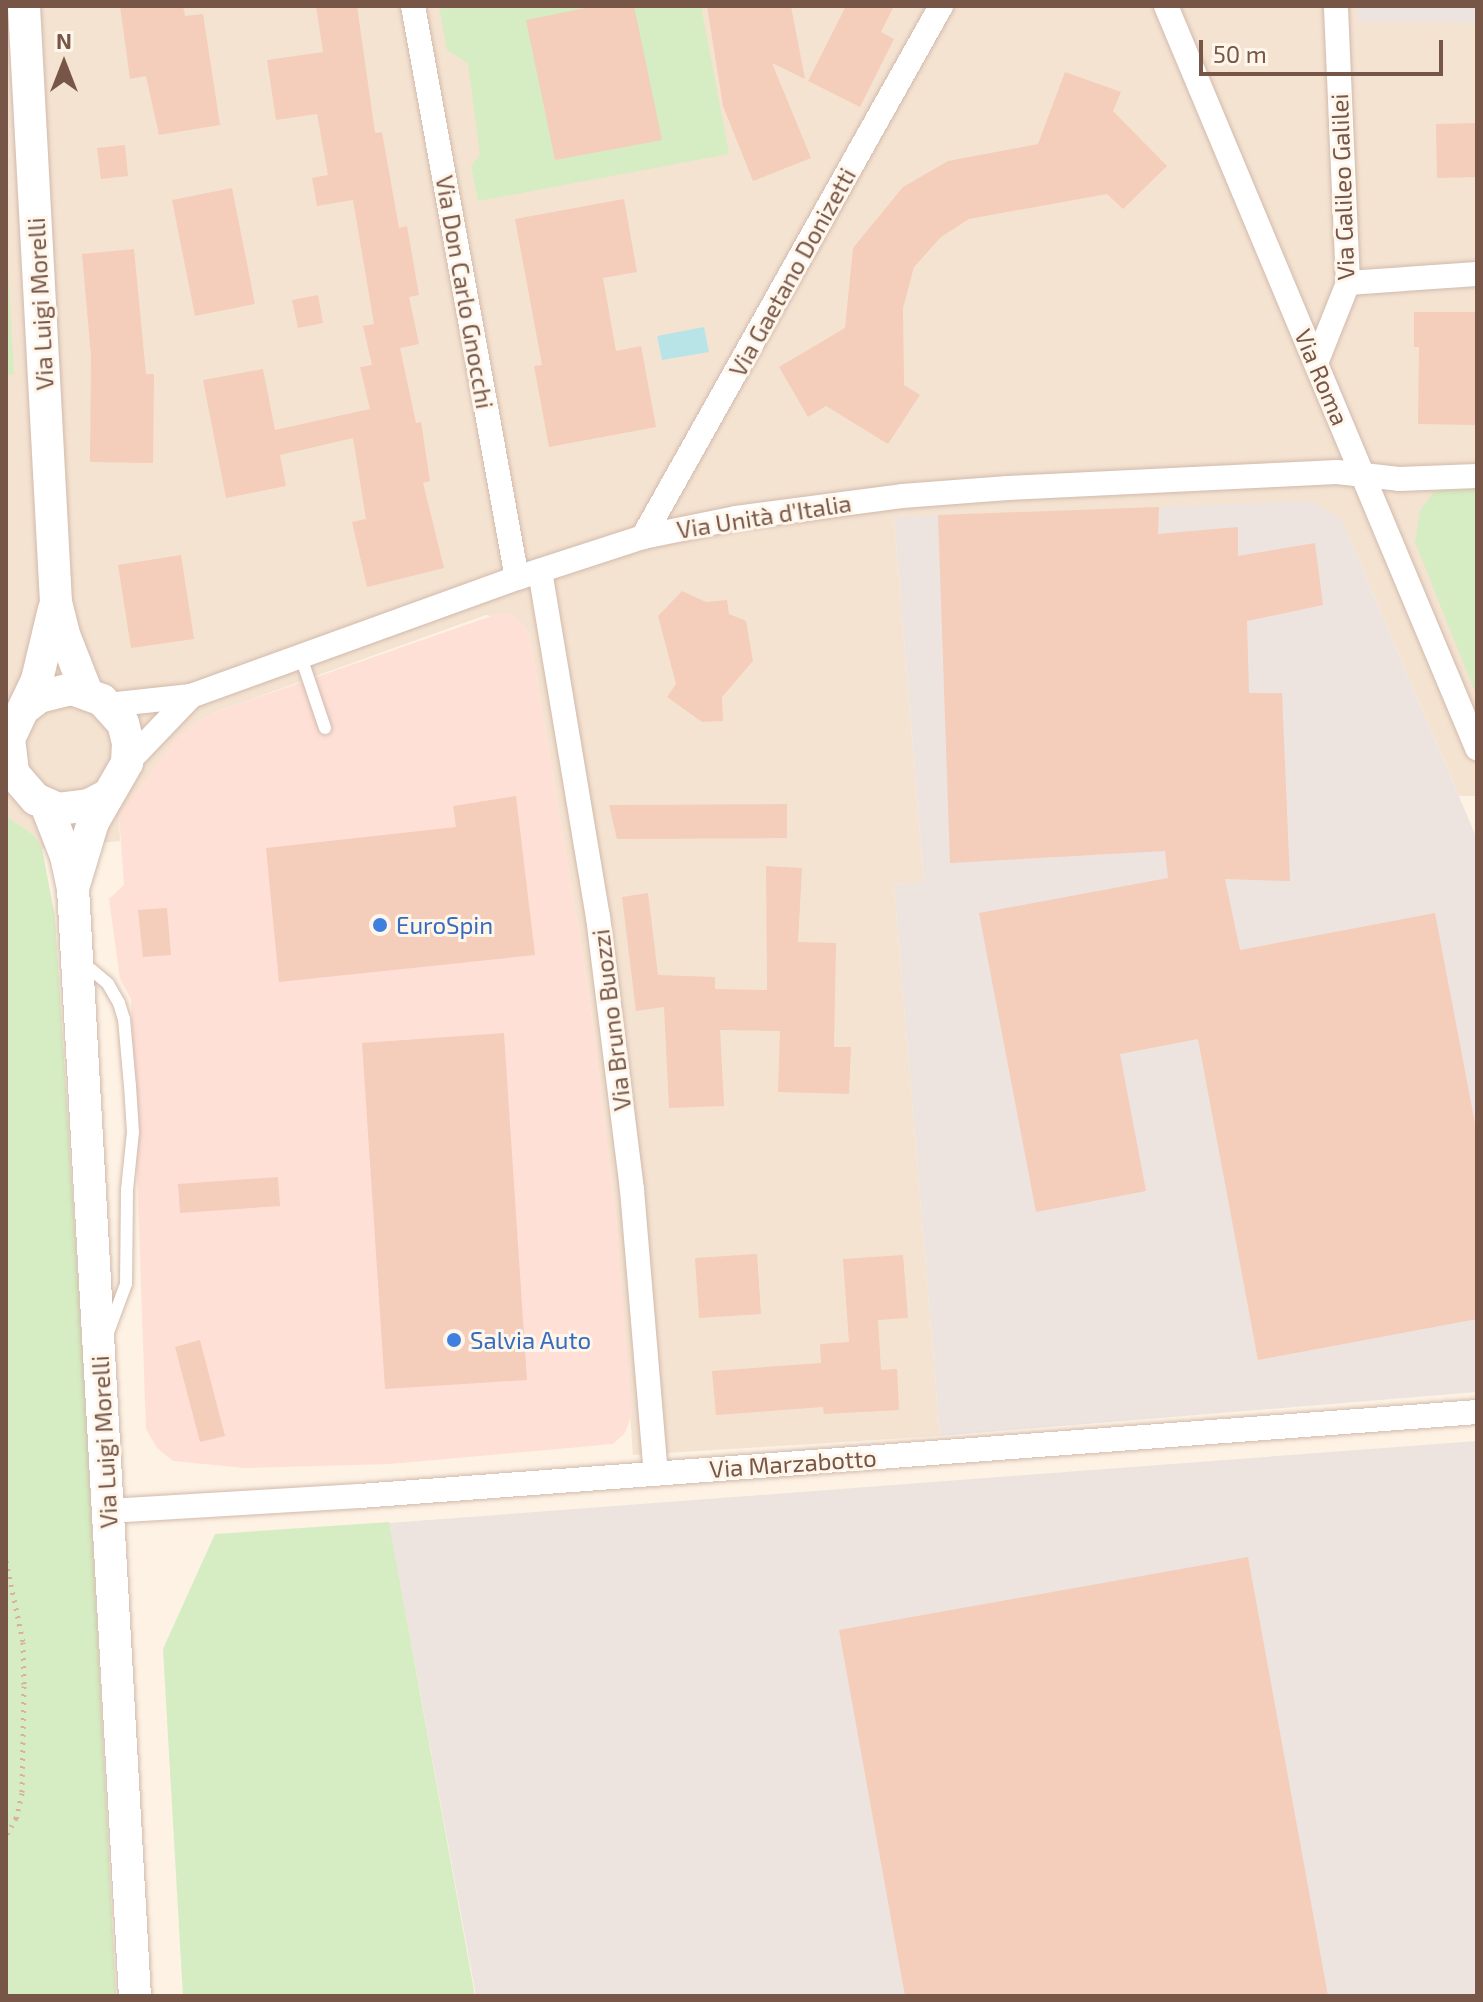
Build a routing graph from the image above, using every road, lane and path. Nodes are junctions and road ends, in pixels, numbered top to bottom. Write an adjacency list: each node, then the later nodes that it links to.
1 (24, 6): 13 (street, Via Luigi Morelli)
2 (413, 6): 12 (street, Via Don Carlo Gnocchi)
3 (941, 6): 11 (street, Via Gaetano Donizetti)
4 (1166, 6): 8 (street, Via Roma)
5 (1336, 6): 7 (street, Via Galileo Galilei)
6 (1477, 274): 7 (street)
7 (1348, 283): 8 (street, Via Galileo Galilei)
8 (1316, 363): 9 (street, Via Roma)
9 (1364, 475): 10 (street, Via Unità d'Italia); 11 (street, Via Unità d'Italia); 19 (street, Via Roma)
10 (1477, 476)
11 (643, 537): 12 (street, Via Unità d'Italia)
12 (529, 574): 14 (street, Via Unità d'Italia); 27 (street, Via Bruno Buozzi)
13 (56, 602): 16 (street, Via Luigi Morelli); 17 (street, Via Luigi Morelli)
14 (301, 657): 15 (street, Via Unità d'Italia); 18 (lane)
15 (191, 696): 16 (street, Via Unità d'Italia); 20 (street, Via Unità d'Italia)
16 (98, 699): 17 (street); 20 (street, Via Luigi Morelli)
17 (15, 720): 22 (street, Via Luigi Morelli)
18 (325, 728)
19 (1477, 748)
20 (127, 763): 21 (street, Via Luigi Morelli)
21 (106, 796): 22 (street); 23 (street, Via Luigi Morelli)
22 (29, 798): 23 (street, Via Luigi Morelli)
23 (73, 888): 24 (street, Via Luigi Morelli)
24 (77, 957): 25 (street, Via Luigi Morelli); 25 (lane)
25 (99, 1352): 28 (street, Via Luigi Morelli)
26 (1477, 1412): 27 (street, Via Marzabotto)
27 (656, 1473): 28 (street, Via Marzabotto)
28 (108, 1511): 31 (street, Via Luigi Morelli)
29 (6, 1561): 30 (path)
30 (6, 1835)
31 (135, 1996)

